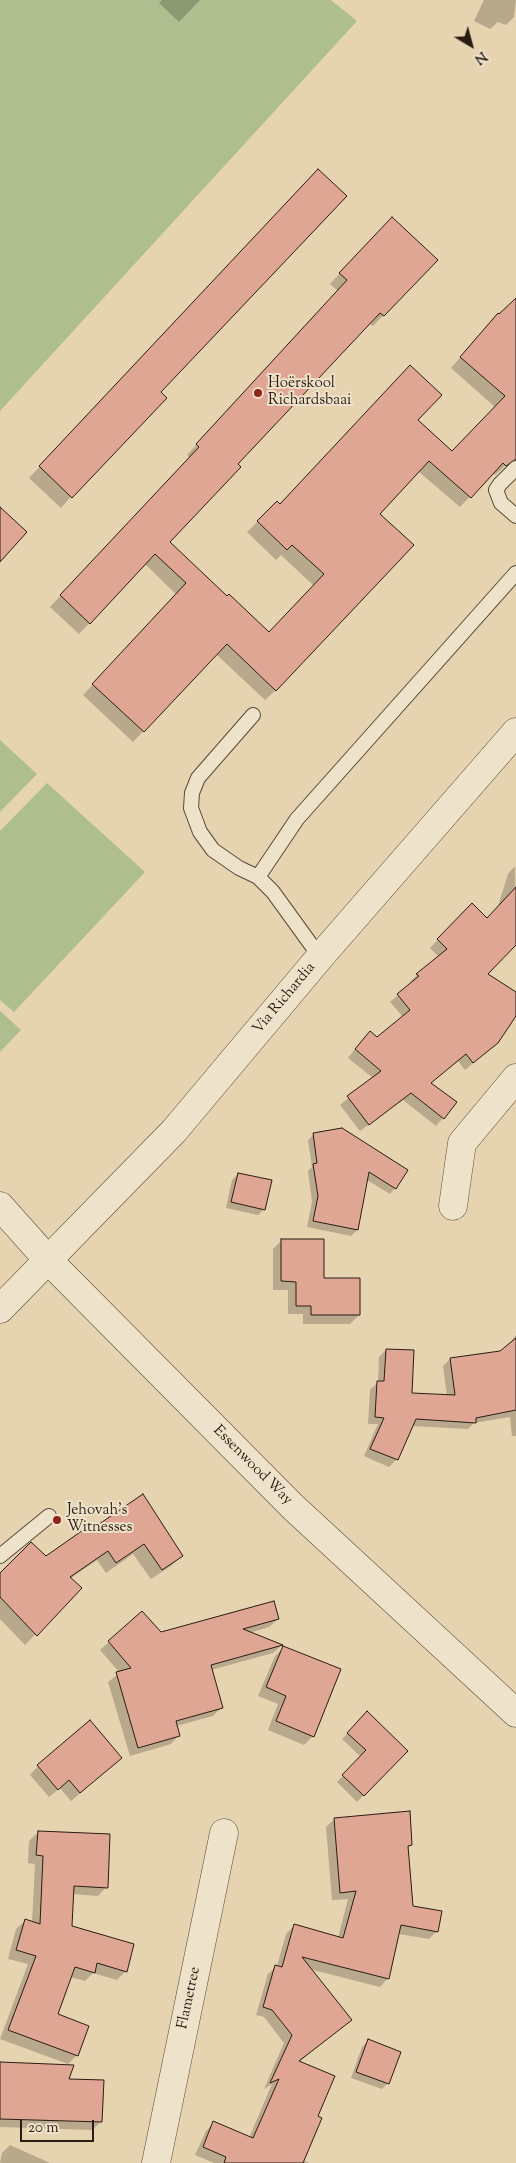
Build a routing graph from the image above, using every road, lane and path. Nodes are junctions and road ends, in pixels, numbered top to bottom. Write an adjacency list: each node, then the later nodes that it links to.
1 (516, 468): 2 (lane)
2 (516, 516)
3 (516, 573): 6 (lane)
4 (253, 715): 6 (lane)
5 (516, 732): 7 (street, Via Richardia)
6 (258, 877): 7 (lane)
7 (320, 957): 11 (street, Via Richardia)
8 (516, 1078): 10 (street)
9 (0, 1206): 11 (street, Essenwood Way)
10 (453, 1206)
11 (48, 1260): 12 (street, Via Richardia); 15 (street, Essenwood Way)
12 (0, 1309)
13 (49, 1516): 14 (lane)
14 (0, 1556)
15 (516, 1713)
16 (224, 1833): 17 (street, Flametree)
17 (156, 2163)

